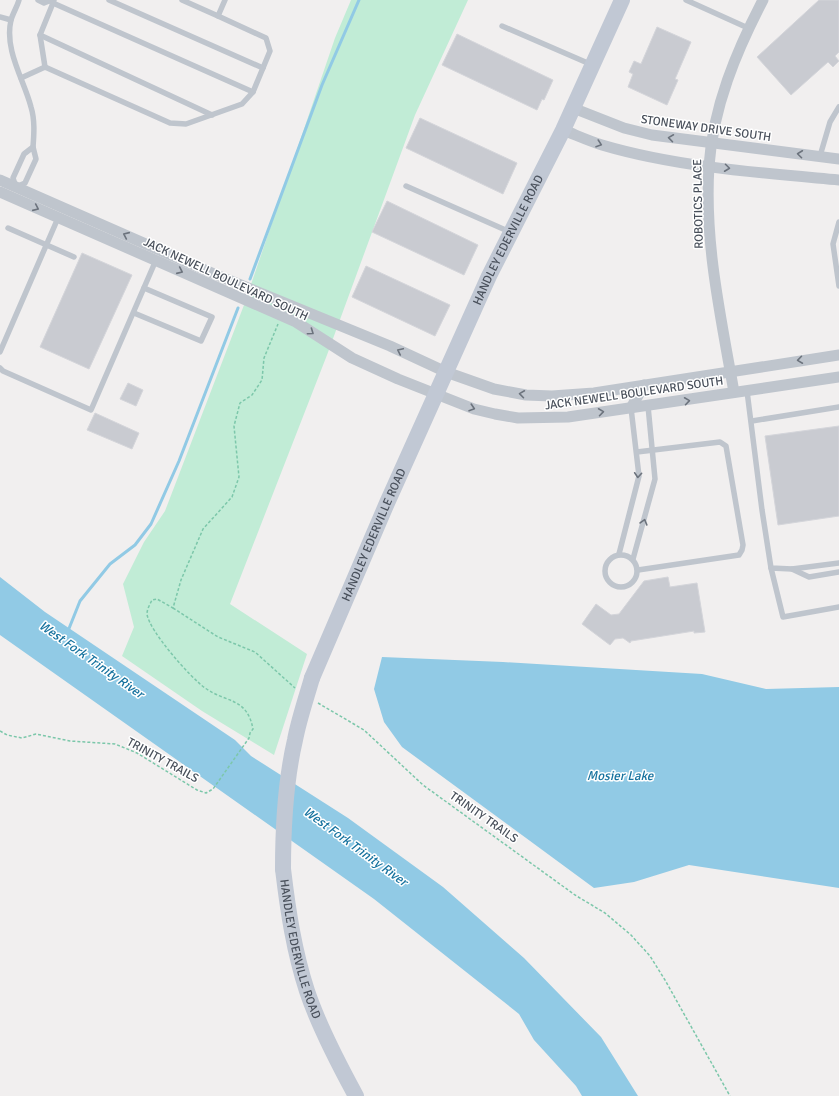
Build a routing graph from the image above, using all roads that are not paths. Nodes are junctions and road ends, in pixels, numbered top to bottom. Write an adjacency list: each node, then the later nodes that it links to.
1 (19, 0): 12 (lane)
2 (38, 0): 9 (lane)
3 (109, 0): 18 (lane)
4 (182, 0): 10 (lane)
5 (225, 0): 10 (lane)
6 (622, 0): 16 (main road, HANDLEY EDERVILLE ROAD)
7 (686, 0): 14 (lane)
8 (763, 0): 14 (street, ROBOTICS PLACE)
9 (51, 1): 15 (lane); 20 (lane)
10 (218, 16): 18 (lane)
11 (0, 17): 12 (lane)
12 (11, 20): 19 (lane)
13 (502, 26): 16 (lane)
14 (748, 28): 25 (street, ROBOTICS PLACE)
15 (40, 35): 17 (lane); 23 (lane)
16 (593, 65): 22 (main road, HANDLEY EDERVILLE ROAD)
17 (45, 67): 19 (lane); 23 (lane)
18 (263, 68): 20 (lane)
19 (21, 78): 26 (lane)
20 (253, 92): 23 (lane)
21 (839, 107): 27 (lane)
22 (573, 108): 24 (main road, HANDLEY EDERVILLE ROAD); 25 (street, STONEWAY DRIVE SOUTH, one-way to 22)
23 (212, 115)
24 (563, 130): 29 (street, one-way to 29); 40 (main road, HANDLEY EDERVILLE ROAD)
25 (712, 143): 27 (street, STONEWAY DRIVE SOUTH, one-way to 25); 29 (street, ROBOTICS PLACE)
26 (33, 147): 33 (lane); 33 (lane)
27 (820, 156): 28 (street, STONEWAY DRIVE SOUTH)
28 (839, 159)
29 (709, 166): 31 (street, one-way to 31); 50 (street, ROBOTICS PLACE)
30 (0, 180): 33 (street, JACK NEWELL BOULEVARD SOUTH)
31 (839, 180)
32 (406, 186): 40 (lane)
33 (16, 187): 35 (street); 36 (street, JACK NEWELL BOULEVARD SOUTH)
34 (0, 192): 35 (street, JACK NEWELL BOULEVARD SOUTH)
35 (12, 197): 37 (street, JACK NEWELL BOULEVARD SOUTH, one-way to 37)
36 (63, 207): 37 (street); 42 (street, JACK NEWELL BOULEVARD SOUTH, one-way to 36)
37 (58, 218): 41 (lane); 42 (street, JACK NEWELL BOULEVARD SOUTH)
38 (839, 222): 44 (lane)
39 (8, 228): 41 (lane)
40 (511, 233): 51 (main road, HANDLEY EDERVILLE ROAD)
41 (46, 246): 43 (lane); 47 (lane)
42 (158, 255): 45 (lane); 51 (street, JACK NEWELL BOULEVARD SOUTH, one-way to 42); 56 (street, JACK NEWELL BOULEVARD SOUTH, one-way to 56)
43 (74, 257)
44 (839, 286)
45 (144, 288): 46 (lane); 46 (lane)
46 (134, 313): 49 (lane)
47 (0, 352)
48 (839, 355): 50 (street, JACK NEWELL BOULEVARD SOUTH, one-way to 50)
49 (0, 368)
50 (730, 370): 53 (street, JACK NEWELL BOULEVARD SOUTH); 55 (street, ROBOTICS PLACE)
51 (446, 372): 53 (street, JACK NEWELL BOULEVARD SOUTH, one-way to 51); 56 (main road, HANDLEY EDERVILLE ROAD)
52 (839, 377): 54 (street, JACK NEWELL BOULEVARD SOUTH)
53 (644, 385): 57 (street); 59 (street)
54 (747, 391): 55 (street, JACK NEWELL BOULEVARD SOUTH); 60 (lane)
55 (734, 392): 57 (street, JACK NEWELL BOULEVARD SOUTH, one-way to 55)
56 (436, 395): 59 (street, JACK NEWELL BOULEVARD SOUTH, one-way to 59); 71 (main road, HANDLEY EDERVILLE ROAD, bridge)
57 (648, 406): 59 (street, JACK NEWELL BOULEVARD SOUTH); 61 (lane)
58 (839, 407): 60 (lane)
59 (631, 408): 62 (lane)
60 (752, 420): 66 (lane)
61 (652, 450): 62 (lane); 64 (lane, one-way to 61); 68 (lane)
62 (637, 452): 63 (lane, one-way to 63)
63 (620, 554): 64 (lane); 68 (lane)
64 (633, 559): 68 (lane)
65 (839, 563): 67 (lane)
66 (772, 568): 67 (lane); 70 (lane)
67 (792, 569): 69 (lane)
68 (638, 570)
69 (839, 572)
70 (839, 607)
71 (356, 1096)

